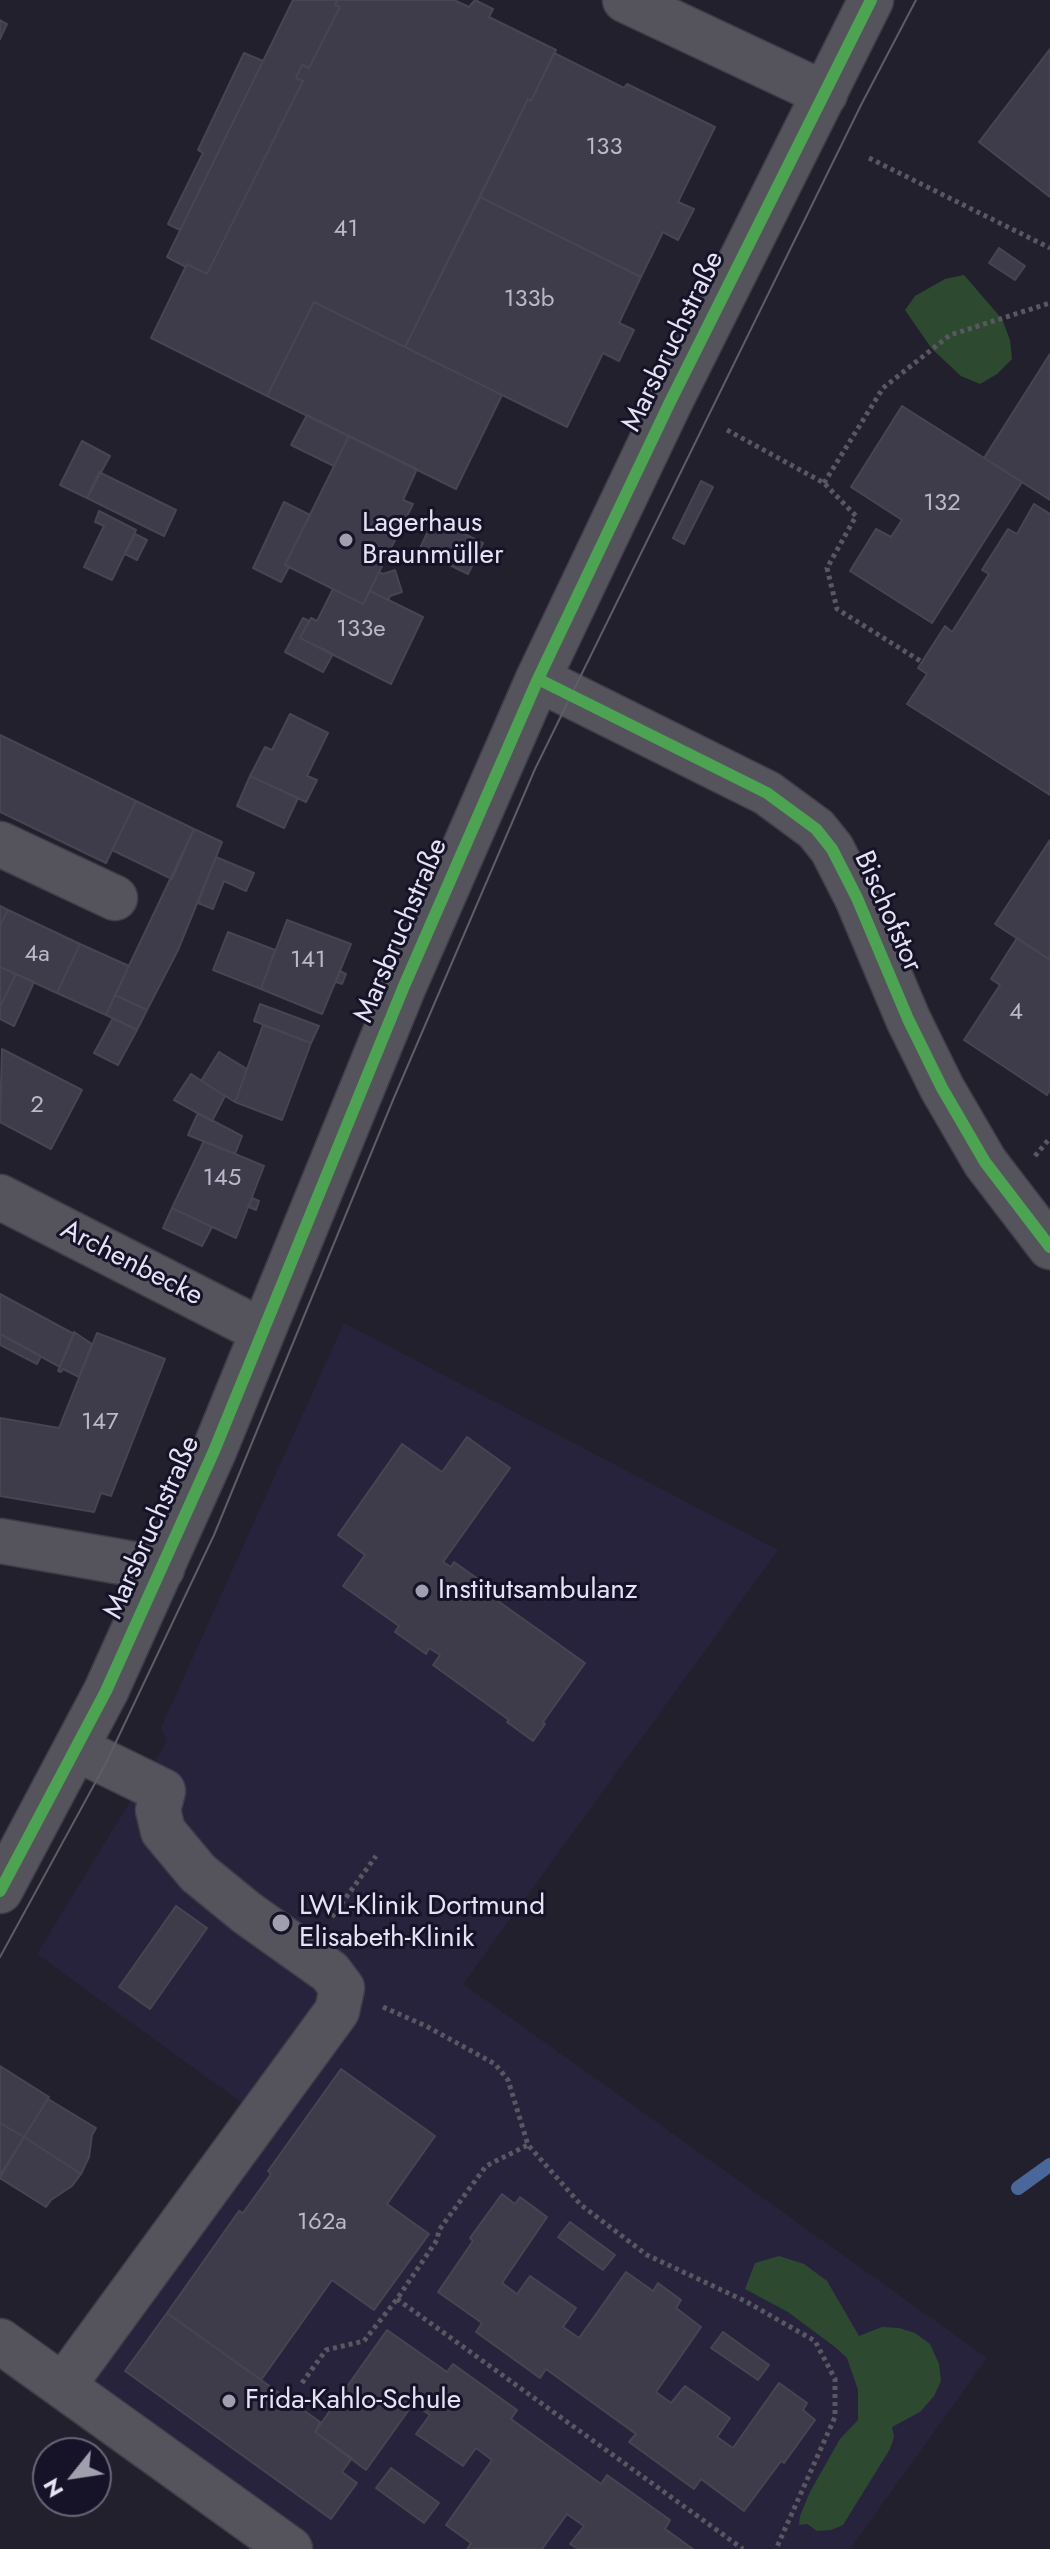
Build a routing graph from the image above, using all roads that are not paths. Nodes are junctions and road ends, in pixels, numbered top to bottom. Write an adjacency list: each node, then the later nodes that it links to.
1 (625, 0): 3 (street)
2 (871, 0): 3 (street, Marsbruchstraße)
3 (825, 94): 4 (street, Marsbruchstraße)
4 (538, 679): 8 (street, Bischofstor); 9 (street, Marsbruchstraße)
5 (0, 844): 6 (street)
6 (115, 898)
7 (0, 1197): 9 (street, Archenbecke)
8 (1050, 1247)
9 (262, 1331): 11 (street, Marsbruchstraße)
10 (0, 1541): 11 (street)
11 (162, 1569): 12 (street, Marsbruchstraße)
12 (77, 1749): 13 (street, Marsbruchstraße); 15 (street)
13 (0, 1891)
14 (0, 2341): 15 (street)
15 (63, 2386): 16 (street)
16 (290, 2549)

